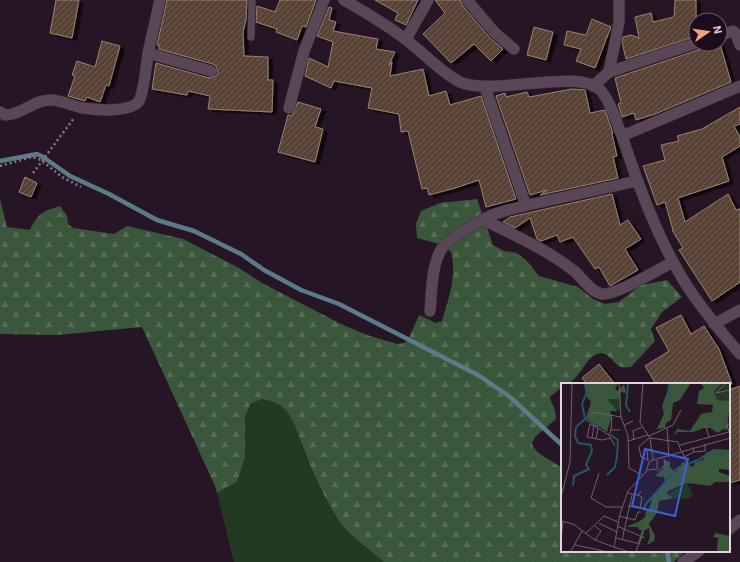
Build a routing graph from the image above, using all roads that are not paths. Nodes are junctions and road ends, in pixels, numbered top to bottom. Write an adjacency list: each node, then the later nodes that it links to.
1 (160, 0): 14 (street)
2 (252, 0): 9 (lane)
3 (324, 0): 20 (street)
4 (344, 0): 10 (street)
5 (428, 0): 10 (street)
6 (467, 0): 13 (street)
7 (619, 0): 16 (street)
8 (728, 32): 11 (street)
9 (251, 37)
10 (406, 39): 19 (street)
11 (740, 45)
12 (688, 46): 16 (street)
13 (514, 49)
14 (148, 53): 15 (street); 21 (street)
15 (211, 71)
16 (609, 72): 17 (street)
17 (593, 86): 19 (street); 22 (street)
18 (740, 86): 22 (street)
19 (485, 87): 24 (street)
20 (289, 108)
21 (0, 112)
22 (622, 136): 23 (street)
23 (637, 181): 24 (street); 26 (street)
24 (528, 205): 25 (street)
25 (484, 220): 26 (street); 28 (street)
26 (674, 262): 29 (street)
27 (740, 310): 29 (street)
28 (430, 311)
29 (714, 324): 30 (street)
30 (740, 354)
31 (740, 520): 32 (street)
32 (730, 528)
33 (698, 552): 34 (street)
34 (683, 562)

